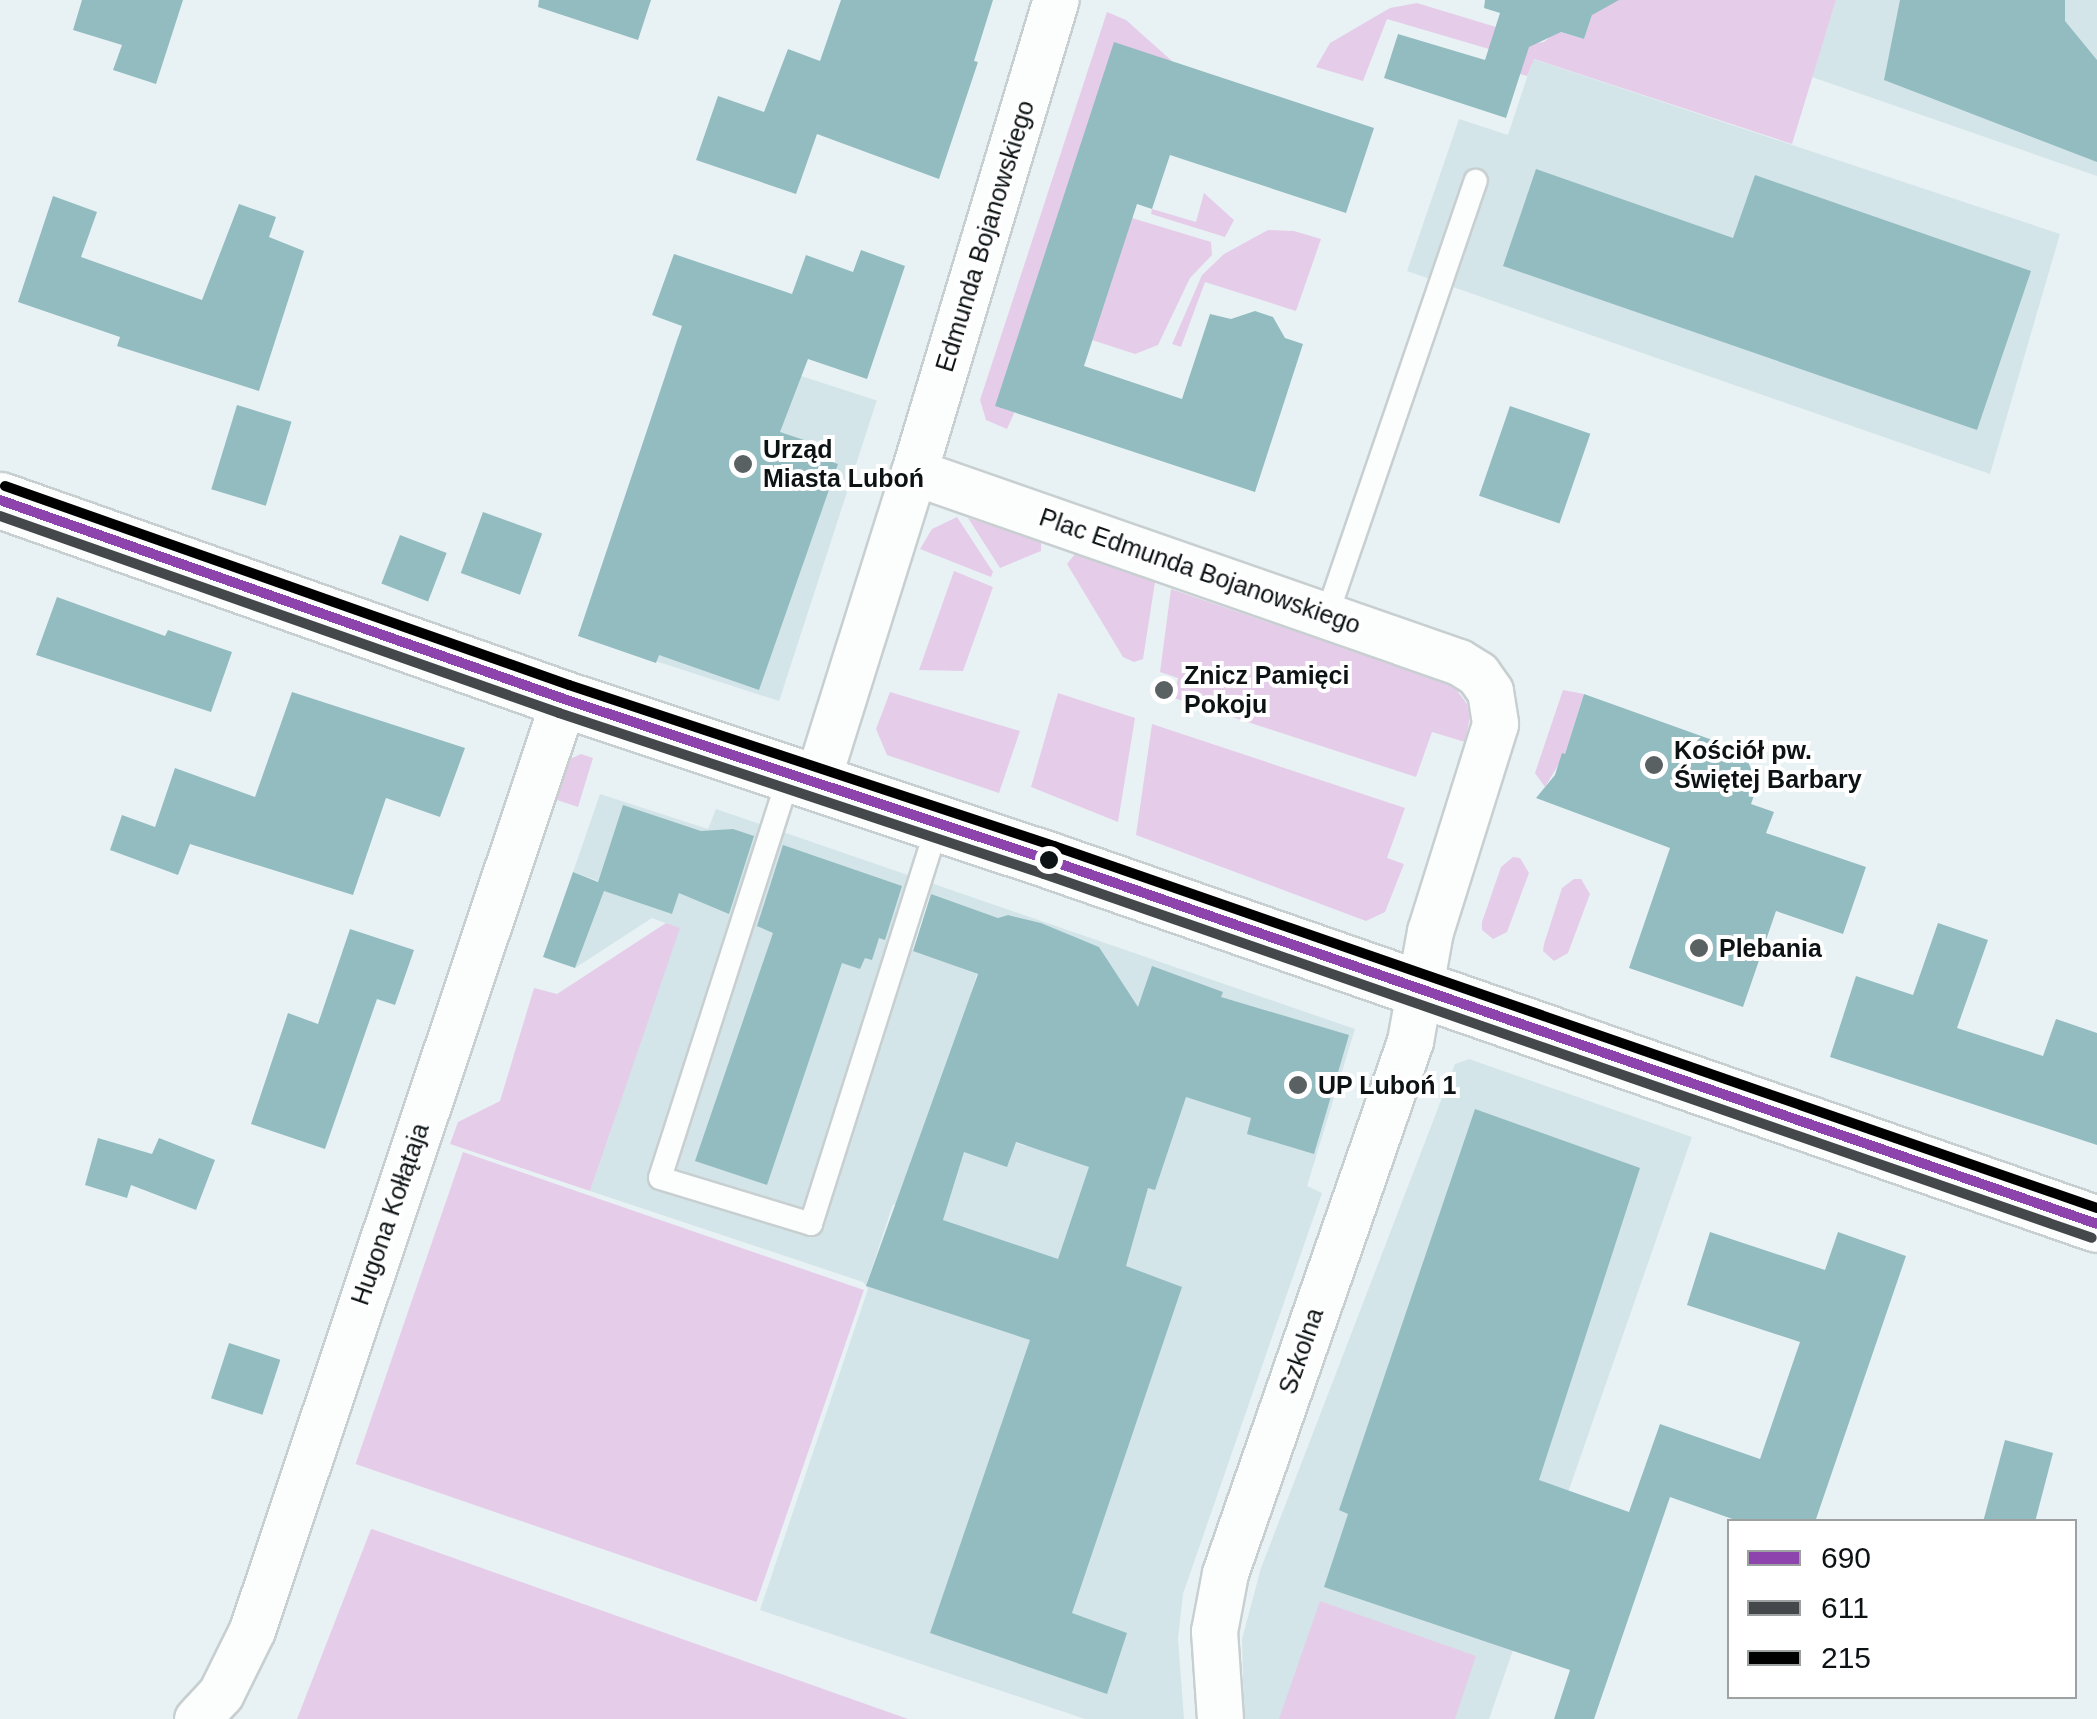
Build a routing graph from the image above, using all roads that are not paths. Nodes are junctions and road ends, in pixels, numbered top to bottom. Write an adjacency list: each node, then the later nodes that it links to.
1 (1056, 0): 3 (street, Edmunda Bojanowskiego)
2 (1476, 181): 5 (lane)
3 (914, 472): 5 (street, Plac Edmunda Bojanowskiego); 7 (street)
4 (0, 500): 6 (street)
5 (1327, 616): 9 (street, Plac Edmunda Bojanowskiego)
6 (564, 699): 7 (street); 11 (street, Hugona Kołłątaja)
7 (804, 777): 8 (street); 8 (lane)
8 (938, 823): 9 (street)
9 (1420, 989): 10 (street); 12 (street, Szkolna)
10 (2097, 1224)
11 (197, 1719)
12 (1220, 1719)

